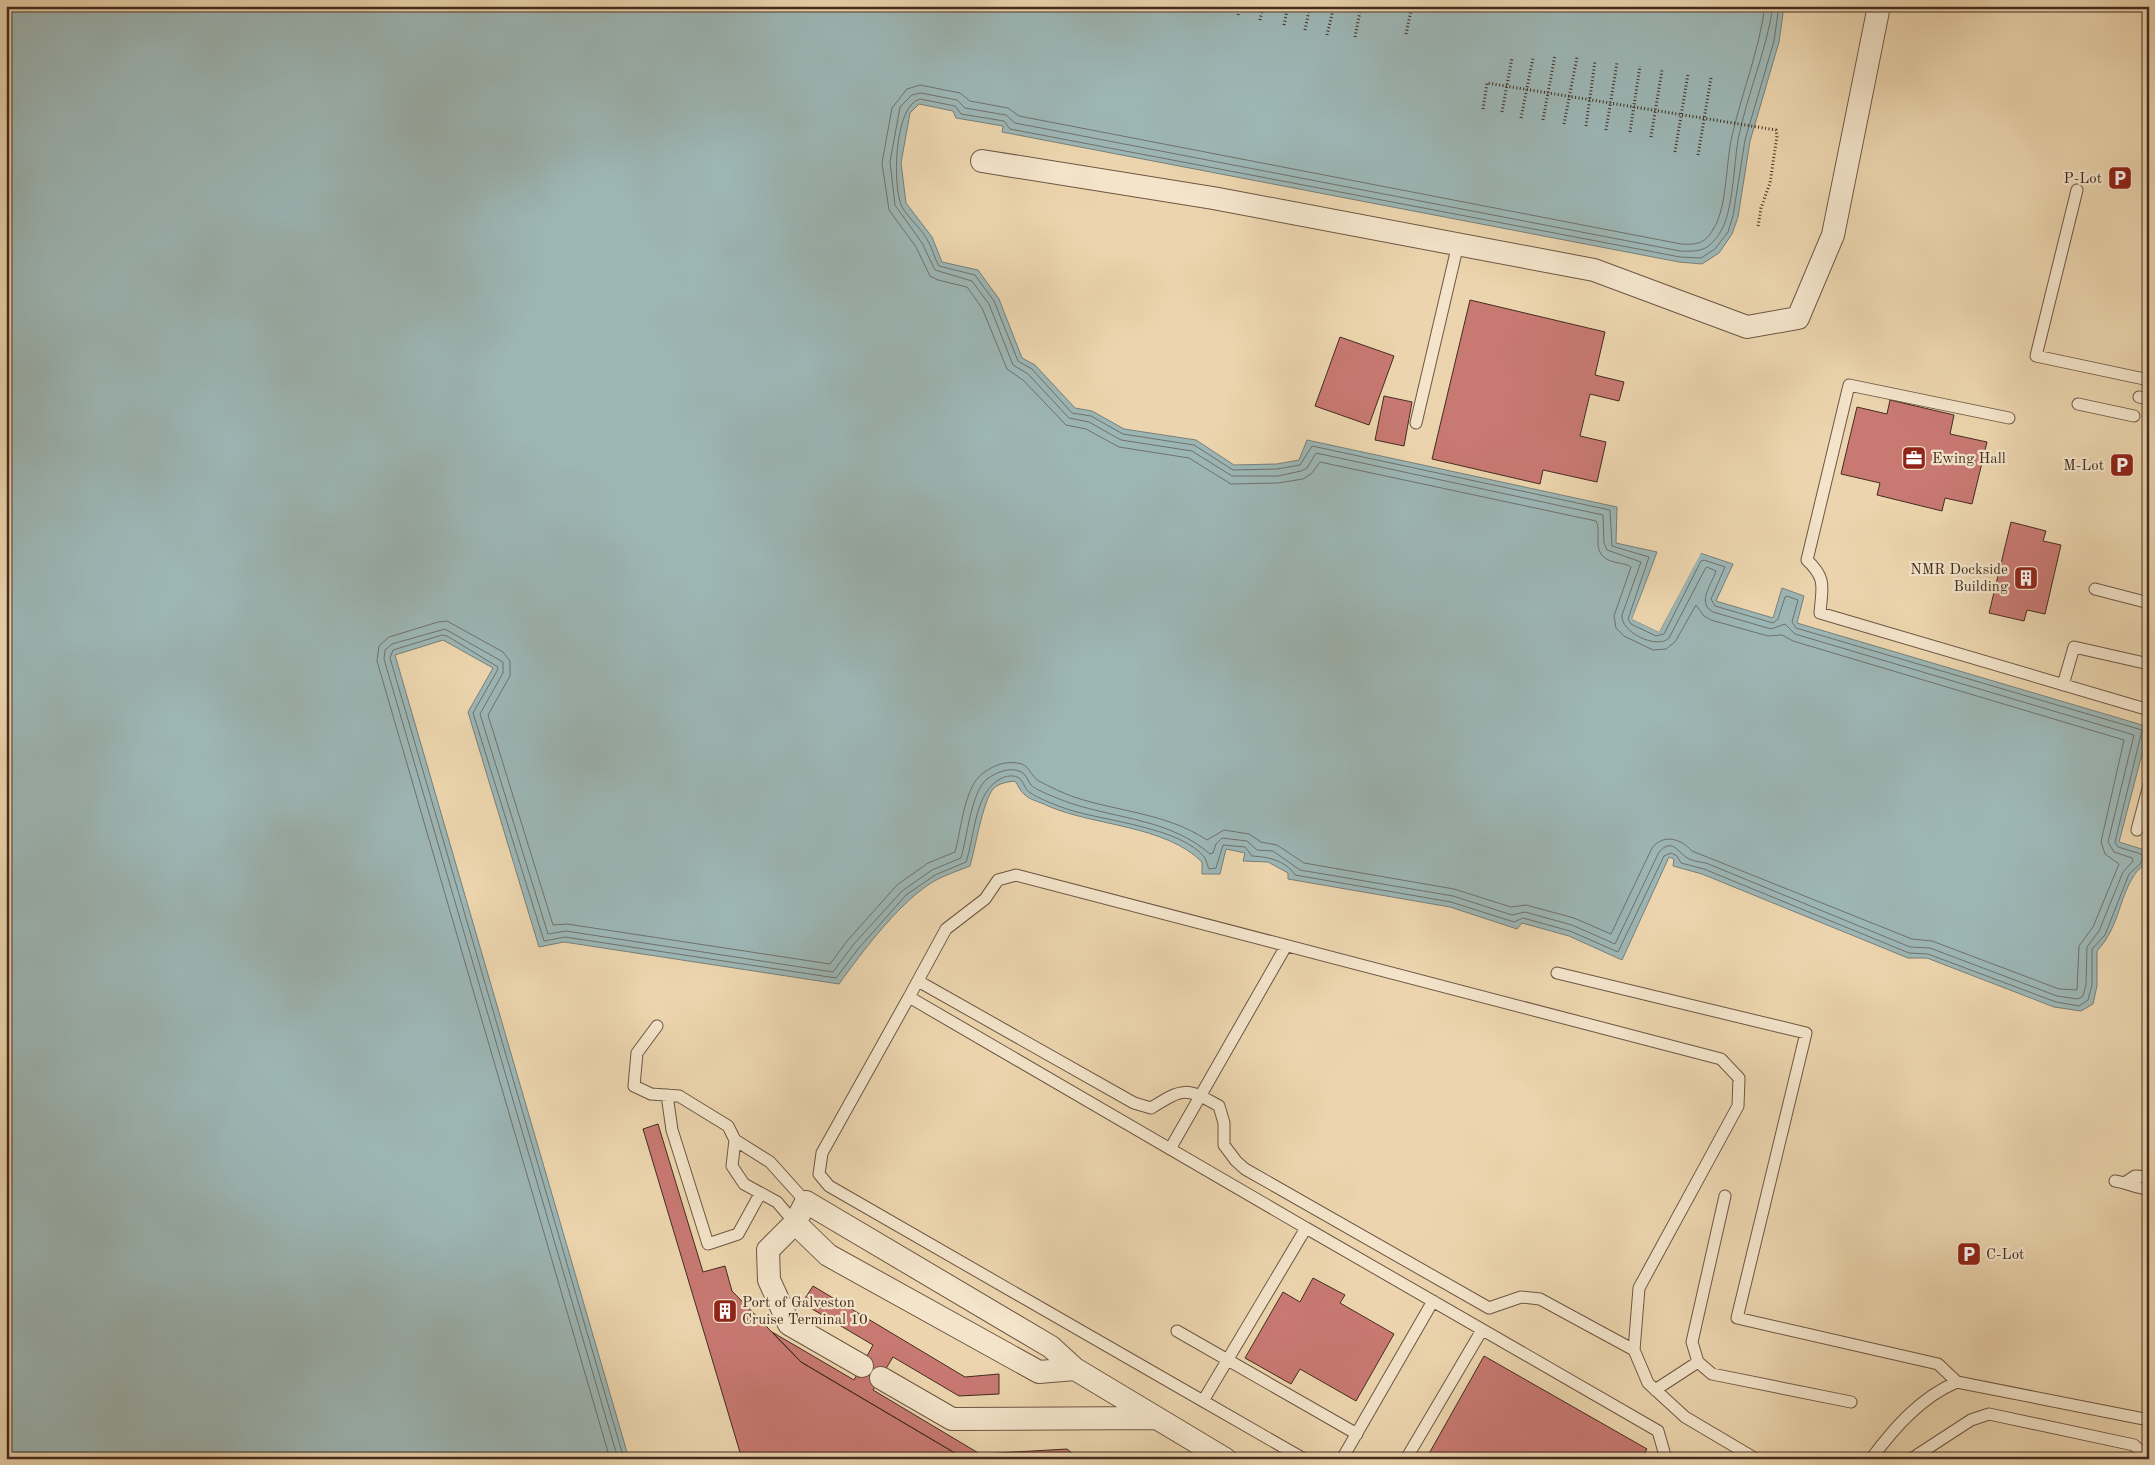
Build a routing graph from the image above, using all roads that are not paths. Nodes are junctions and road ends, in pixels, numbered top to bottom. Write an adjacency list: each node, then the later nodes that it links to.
1 (1879, 6): 4 (street)
2 (982, 161): 4 (street)
3 (2077, 190): 5 (lane)
4 (1458, 244): 9 (lane)
5 (2149, 380)
6 (2078, 404): 7 (lane)
7 (2134, 416)
8 (2009, 418): 13 (lane)
9 (1416, 423)
10 (2095, 589): 11 (lane)
11 (2149, 603)
12 (2149, 664): 13 (lane)
13 (2063, 685): 14 (lane)
14 (2149, 710)
15 (2149, 784): 16 (lane)
16 (2137, 830)
17 (1286, 946): 19 (lane); 23 (lane); 36 (lane)
18 (1557, 973): 40 (lane)
19 (918, 981): 20 (lane); 23 (lane)
20 (909, 997): 25 (lane); 42 (lane)
21 (658, 1026): 22 (lane)
22 (666, 1095): 24 (lane); 28 (lane)
23 (1200, 1096): 25 (lane); 36 (lane)
24 (735, 1140): 28 (lane); 30 (lane)
25 (1170, 1149): 32 (lane)
26 (2149, 1177): 27 (lane)
27 (2149, 1189)
28 (760, 1194): 31 (lane)
29 (1725, 1196): 38 (lane)
30 (806, 1202): 31 (street); 39 (street)
31 (795, 1223): 39 (street); 44 (street)
32 (1306, 1228): 33 (lane); 37 (lane)
33 (1433, 1301): 34 (lane); 46 (lane)
34 (1482, 1330): 50 (lane); 51 (lane)
35 (1177, 1331): 37 (lane)
36 (1634, 1350): 41 (lane)
37 (1227, 1360): 42 (lane); 46 (lane)
38 (1698, 1362): 41 (lane); 43 (lane)
39 (1075, 1370): 44 (street)
40 (1957, 1382): 45 (lane); 53 (lane)
41 (1655, 1390): 52 (lane)
42 (1203, 1401): 48 (lane)
43 (1851, 1402)
44 (1156, 1418): 47 (street)
45 (2149, 1420)
46 (1357, 1434): 49 (lane)
47 (1225, 1459)
48 (1304, 1459)
49 (1342, 1459)
50 (1406, 1459)
51 (1666, 1459)
52 (1756, 1459)
53 (1871, 1459)
54 (1912, 1459): 55 (lane)
55 (2148, 1459)

